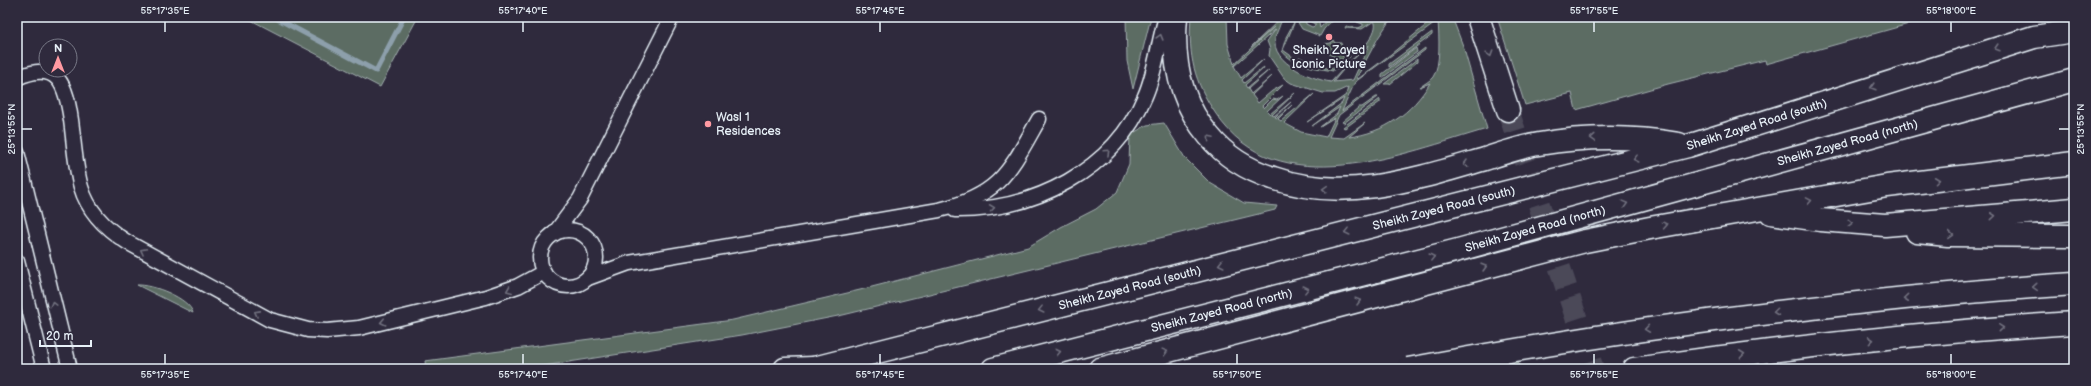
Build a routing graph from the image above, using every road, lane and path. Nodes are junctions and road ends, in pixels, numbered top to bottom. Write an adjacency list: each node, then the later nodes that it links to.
1 (672, 17): 15 (street)
2 (1166, 17): 17 (street, one-way to 2)
3 (1176, 17): 12 (highway, one-way to 3)
4 (1478, 17): 10 (highway, one-way to 10)
5 (2074, 19): 7 (highway)
6 (2074, 31): 7 (highway, Sheikh Zayed Road (south))
7 (2034, 37): 12 (highway, Sheikh Zayed Road (south), one-way to 12)
8 (17, 78): 26 (street, one-way to 8)
9 (2074, 80): 34 (highway, Sheikh Zayed Road (north), one-way to 9)
10 (1508, 110)
11 (1039, 119): 17 (street)
12 (1688, 146): 31 (highway, Sheikh Zayed Road (south), one-way to 31)
13 (17, 152): 30 (street, one-way to 13)
14 (2074, 163): 18 (highway, one-way to 14)
15 (580, 199): 20 (street); 21 (street)
16 (2074, 209): 19 (highway, one-way to 16)
17 (939, 210): 25 (street)
18 (1756, 210): 19 (highway, one-way to 19); 35 (highway, one-way to 18)
19 (1885, 225): 22 (highway, one-way to 22)
20 (580, 233): 21 (street); 23 (street)
21 (554, 234): 26 (street)
22 (2074, 236)
23 (595, 250): 25 (street); 27 (street)
24 (17, 261): 32 (street)
25 (629, 263): 27 (street)
26 (544, 272): 27 (street)
27 (588, 278)
28 (2074, 284): 36 (highway, one-way to 36, bridge)
29 (2074, 323): 37 (highway, one-way to 29)
30 (69, 368)
31 (812, 368): 33 (highway, Sheikh Zayed Road (south))
32 (44, 369)
33 (785, 369)
34 (993, 369)
35 (1100, 369)
36 (1408, 369)
37 (1634, 369)

